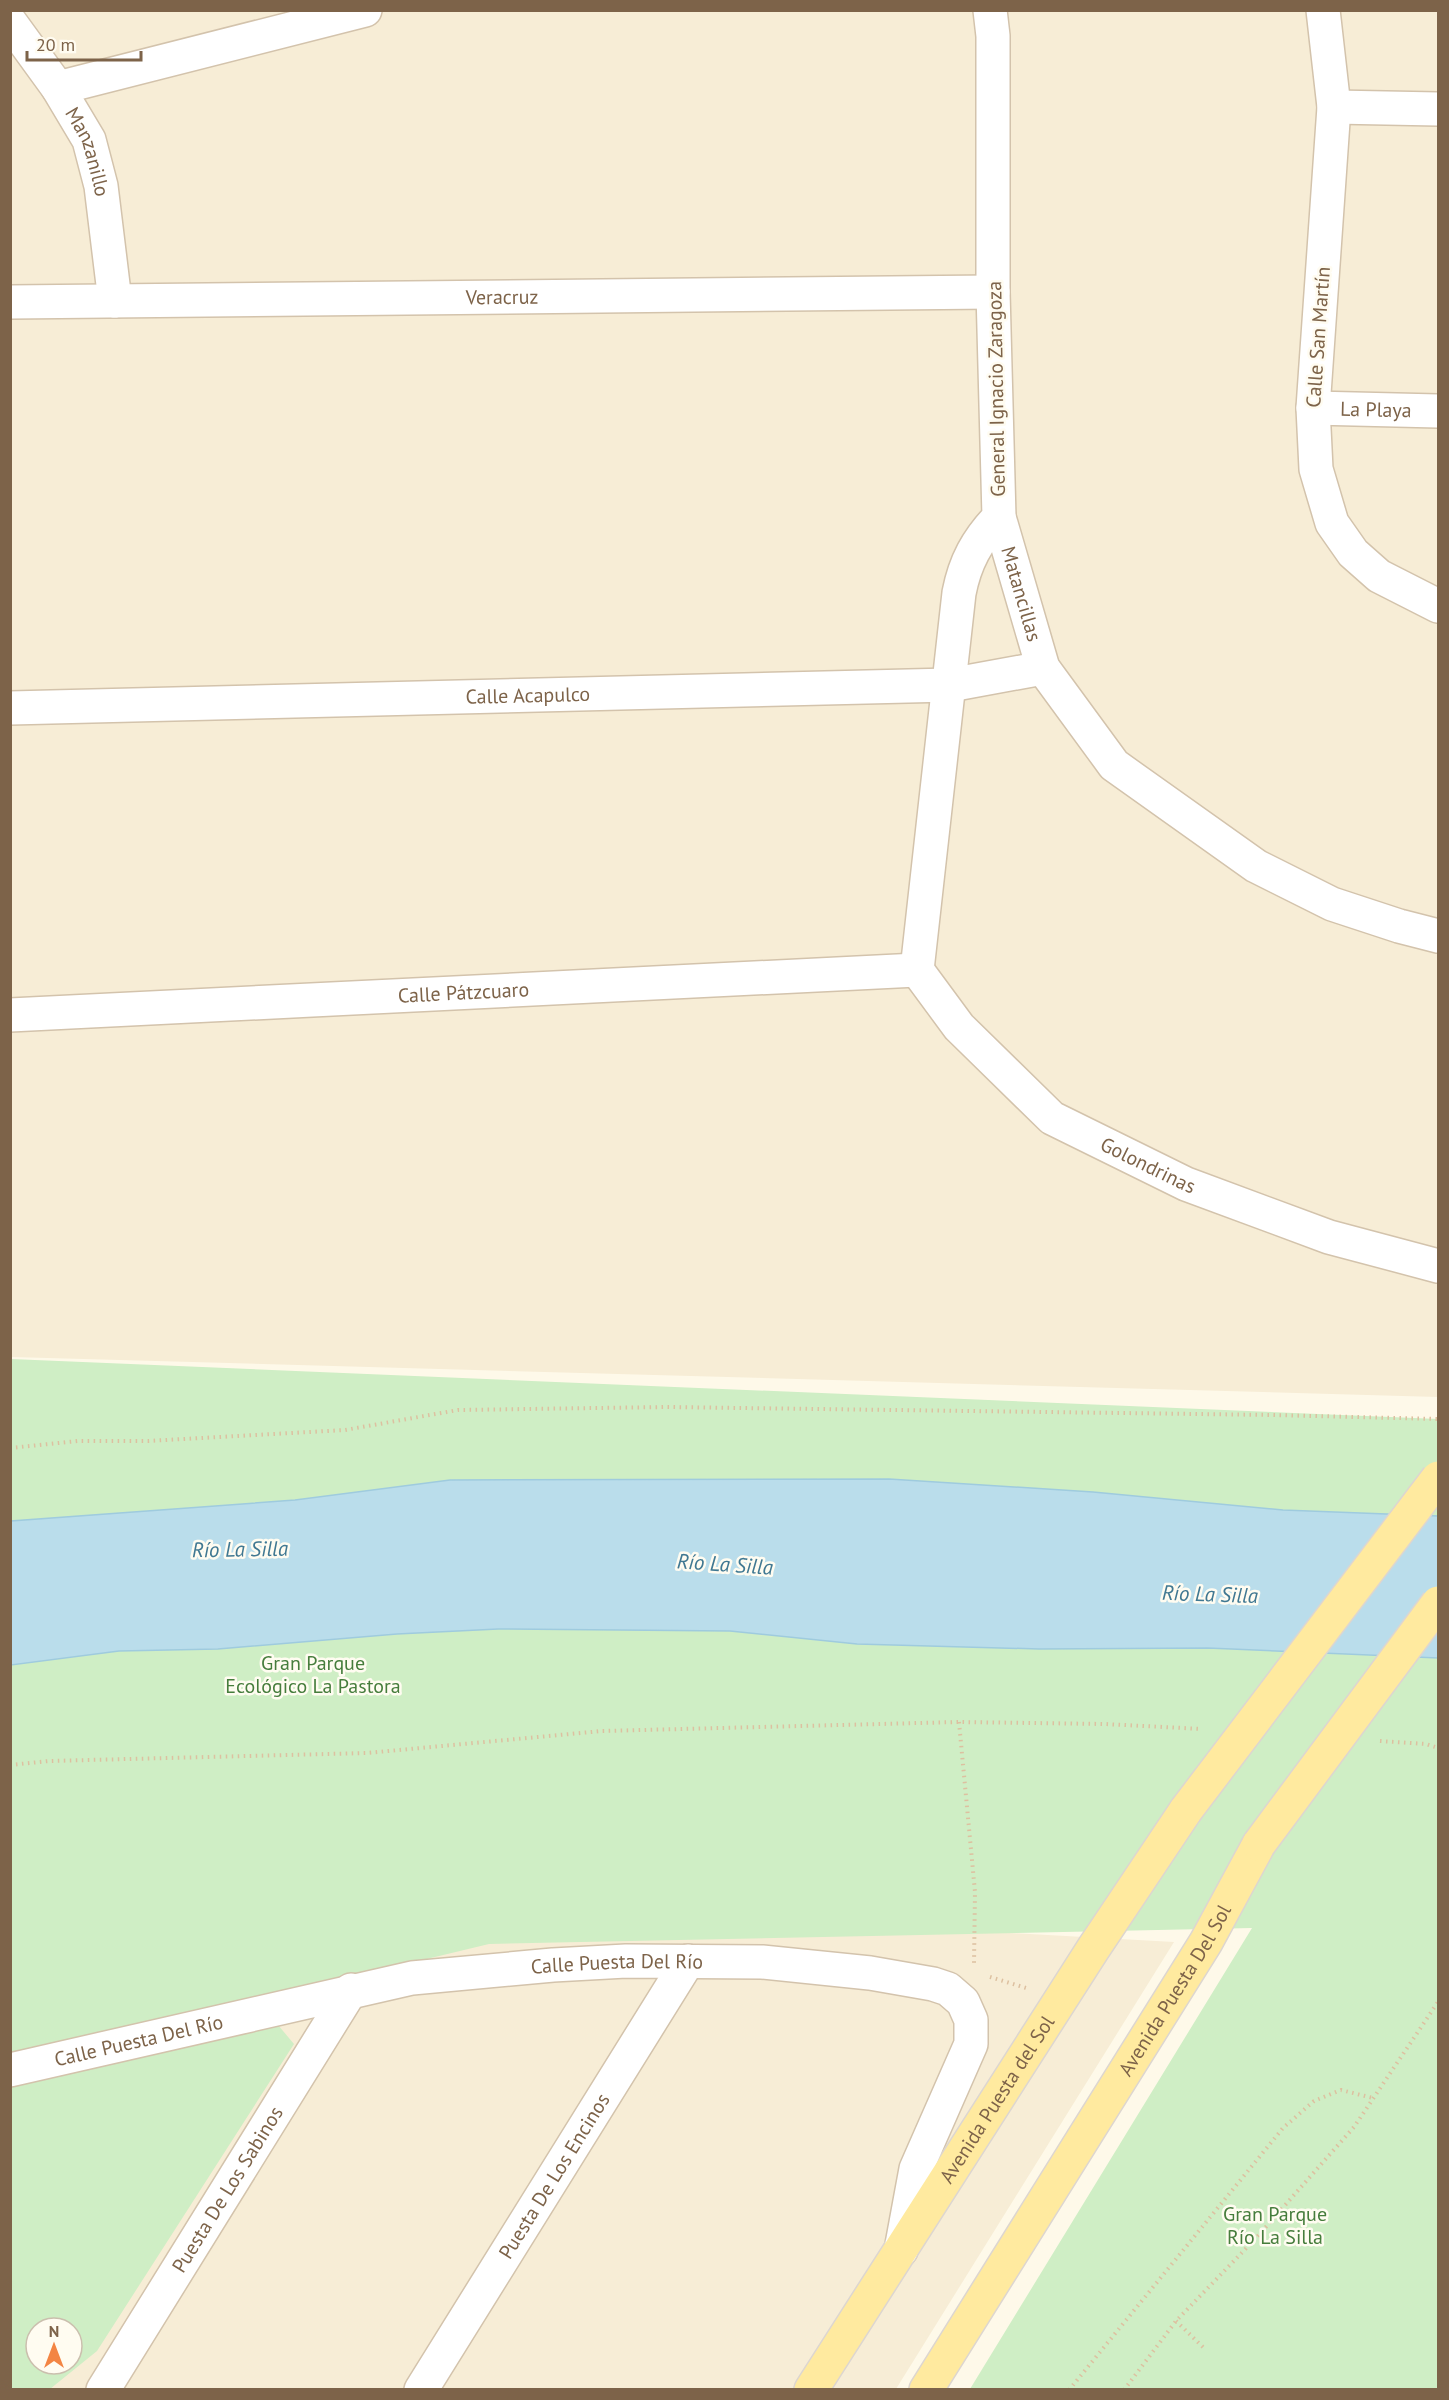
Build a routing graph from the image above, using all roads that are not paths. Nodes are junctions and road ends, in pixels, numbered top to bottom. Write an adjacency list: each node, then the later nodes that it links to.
1 (365, 10): 5 (street)
2 (990, 10): 8 (street, General Ignacio Zaragoza)
3 (1323, 10): 6 (street, Calle San Martín)
4 (10, 22): 5 (street, Manzanillo)
5 (58, 88): 9 (street, Manzanillo)
6 (1334, 107): 7 (street); 11 (street, Calle San Martín)
7 (1438, 109)
8 (993, 292): 9 (street, Veracruz); 13 (street, General Ignacio Zaragoza)
9 (115, 301): 10 (street, Veracruz)
10 (10, 302)
11 (1313, 408): 12 (street, La Playa); 14 (street, Calle San Martín)
12 (1438, 411)
13 (999, 517): 15 (street, Matancillas); 16 (street, General Ignacio Zaragoza)
14 (1438, 606)
15 (1043, 668): 16 (street, Calle Acapulco); 18 (street, Matancillas)
16 (950, 685): 17 (street, Calle Acapulco); 19 (street, General Ignacio Zaragoza)
17 (10, 708)
18 (1438, 936)
19 (917, 970): 20 (street, Calle Pátzcuaro); 21 (street, Golondrinas)
20 (10, 1016)
21 (1438, 1266)
22 (1438, 1478): 27 (main road, Avenida Puesta del Sol, bridge)
23 (1438, 1603): 31 (main road, Avenida Puesta Del Sol, bridge)
24 (688, 1961): 25 (street, Calle Puesta Del Río); 27 (street, Calle Puesta Del Río); 29 (street, Puesta De Los Encinos)
25 (351, 1990): 26 (street, Calle Puesta Del Río); 28 (street, Puesta De Los Sabinos)
26 (10, 2070)
27 (901, 2251): 30 (main road, Avenida Puesta del Sol)
28 (103, 2390)
29 (421, 2390)
30 (811, 2390)
31 (926, 2390)

